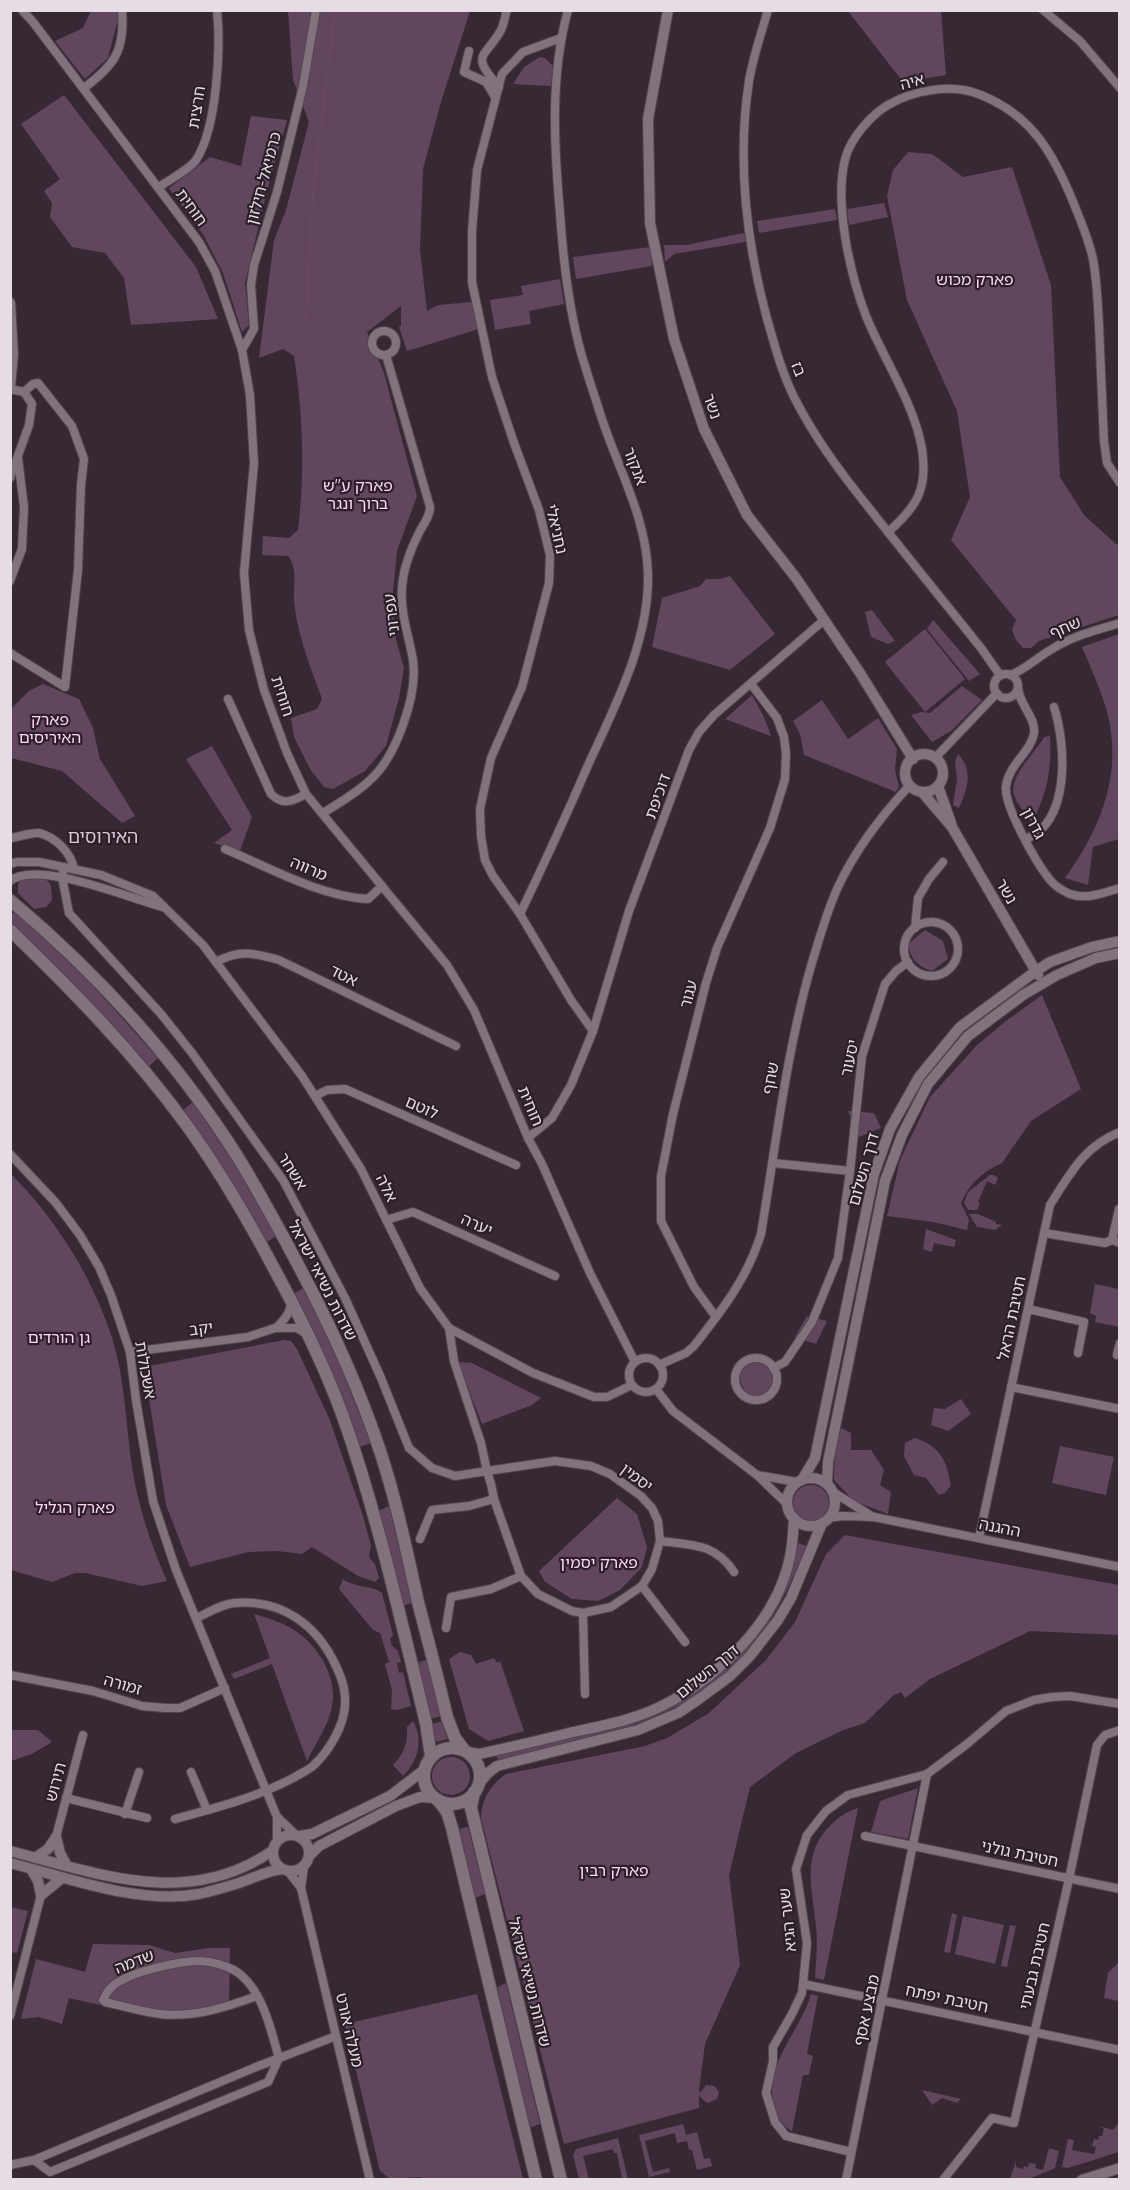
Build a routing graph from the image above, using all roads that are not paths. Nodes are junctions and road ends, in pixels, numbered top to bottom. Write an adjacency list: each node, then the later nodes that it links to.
1 (22, 10): 13 (street, חוחית)
2 (122, 10): 13 (street)
3 (217, 10): 16 (street, חרצית)
4 (316, 10): 18 (street, כרמיאל-חילזון)
5 (507, 10): 12 (street)
6 (568, 10): 10 (street, אנקור)
7 (668, 10): 27 (street, נשר)
8 (768, 10): 25 (street, בז)
9 (1043, 10): 14 (street)
10 (561, 38): 12 (street, נחניאלי); 61 (street, אנקור)
11 (469, 51): 15 (street)
12 (498, 87): 15 (street, נחניאלי)
13 (84, 88): 16 (street, חוחית)
14 (1119, 88)
15 (495, 97): 61 (street, נחניאלי)
16 (159, 187): 18 (street, חוחית)
17 (10, 303): 20 (street)
18 (242, 350): 45 (street, חוחית)
19 (386, 355): 46 (street, עפרוני)
20 (10, 388): 21 (street)
21 (24, 392): 22 (street); 29 (street)
22 (18, 458): 23 (street); 26 (street)
23 (10, 478)
24 (1119, 483): 25 (street, איה)
25 (888, 532): 31 (street, בז)
26 (10, 581)
27 (824, 620): 33 (street, דוכיפת); 41 (street, נשר)
28 (1119, 623): 30 (street, שחף)
29 (10, 654)
30 (1027, 667): 32 (street, שחף); 34 (street, שחף)
31 (1000, 675): 32 (street); 35 (street)
32 (1011, 675): 34 (street)
33 (751, 684): 70 (street, דוכיפת); 86 (street, עגור)
34 (1018, 685): 36 (street); 39 (street, גדרון)
35 (997, 693): 36 (street); 40 (street)
36 (1006, 698): 39 (street)
37 (228, 699): 45 (street)
38 (1054, 707): 49 (street)
39 (1025, 709): 49 (street, גדרון)
40 (935, 758): 41 (street); 43 (street)
41 (913, 759): 42 (street)
42 (910, 785): 44 (street); 76 (street, שחף)
43 (938, 786): 44 (street); 47 (street, נשר)
44 (922, 792): 47 (street, נשר)
45 (306, 794): 46 (street, חוחית)
46 (323, 813): 57 (street, חוחית)
47 (952, 826): 68 (street, נשר)
48 (10, 838): 54 (street)
49 (1026, 839): 58 (street, גדרון)
50 (225, 849): 57 (street, מרווה)
51 (943, 862): 62 (street)
52 (10, 864): 53 (street, אלה)
53 (64, 867): 54 (street, אלה); 55 (street, אשחר)
54 (74, 870): 60 (street, אלה)
55 (62, 877): 56 (street, אלה); 60 (street, אלה); 101 (street, אשחר)
56 (10, 880)
57 (382, 886): 74 (street, חוחית)
58 (1119, 888)
59 (13, 900): 127 (main road, שדרות נשיאי ישראל)
60 (166, 908): 66 (street, אלה)
61 (520, 914): 70 (street, נחניאלי)
62 (915, 928): 67 (street); 67 (street)
63 (10, 930): 84 (main road)
64 (1119, 941): 68 (street, דרך השלום)
65 (1119, 953): 69 (street, דרך השלום)
66 (216, 962): 71 (street, אטד); 72 (street, אלה)
67 (908, 962): 78 (street, יסעור)
68 (1036, 971): 69 (street, נשר); 103 (street, דרך השלום)
69 (1043, 983): 104 (street, דרך השלום)
70 (593, 1031): 74 (street, דוכיפת)
71 (456, 1046)
72 (315, 1096): 77 (street, לוטם); 80 (street, אלה)
73 (1119, 1132): 81 (street, חטיבת הראל)
74 (528, 1138): 94 (street, חוחית)
75 (10, 1154): 91 (street, אשכולות)
76 (773, 1163): 78 (street); 86 (street, שחף)
77 (516, 1165)
78 (850, 1171): 96 (street, יסעור)
79 (1119, 1209): 82 (street)
80 (386, 1220): 83 (street, יערה); 88 (street, אלה)
81 (1044, 1233): 82 (street); 85 (street, חטיבת הראל)
82 (1116, 1242)
83 (555, 1276)
84 (291, 1299): 87 (street); 89 (main road)
85 (1028, 1309): 92 (street); 98 (street, חטיבת הראל)
86 (716, 1317): 95 (street, שחף)
87 (275, 1328): 89 (street, יקב); 91 (street, יקב)
88 (449, 1328): 97 (street, אלה); 101 (street)
89 (308, 1336): 128 (main road)
90 (1119, 1343): 93 (street)
91 (130, 1352): 118 (street, אשכולות)
92 (1078, 1353)
93 (1118, 1355)
94 (635, 1362): 95 (street); 97 (street)
95 (659, 1365): 99 (street)
96 (773, 1368): 96 (street)
97 (632, 1385): 99 (street)
98 (1011, 1387): 100 (street); 111 (street, חטיבת הראל)
99 (656, 1389): 102 (street)
100 (1119, 1409)
101 (487, 1471): 105 (street); 112 (street, יסמין)
102 (757, 1475): 103 (street); 106 (street)
103 (800, 1481): 104 (street); 106 (street)
104 (830, 1488): 107 (street, ההגנה); 109 (street)
105 (494, 1499): 110 (street); 115 (street)
106 (788, 1505): 108 (street)
107 (874, 1517): 109 (street, ההגנה); 111 (street, ההגנה)
108 (794, 1518): 109 (street); 127 (street, דרך השלום)
109 (825, 1521): 133 (street, דרך השלום)
110 (420, 1539)
111 (979, 1539): 113 (street, ההגנה)
112 (660, 1540): 114 (street); 116 (street, יסמין)
113 (1119, 1567)
114 (734, 1572)
115 (521, 1576): 117 (street); 119 (street)
116 (642, 1586): 117 (street); 120 (street)
117 (583, 1614): 123 (street)
118 (197, 1618): 122 (street, אשכולות); 134 (street)
119 (446, 1628)
120 (685, 1642)
121 (10, 1675): 122 (street, זמורה)
122 (225, 1688): 134 (street, אשכולות)
123 (585, 1694)
124 (1119, 1704): 132 (street, שער הגיא)
125 (1119, 1730): 156 (street, חטיבת גבעתי)
126 (83, 1735): 135 (street, תירוש)
127 (466, 1752): 128 (main road); 133 (main road)
128 (431, 1757): 129 (main road)
129 (424, 1770): 136 (main road); 142 (street)
130 (191, 1772): 137 (street)
131 (138, 1773): 138 (street)
132 (927, 1774): 146 (street, מבצע אסף); 160 (street, שער הגיא)
133 (476, 1789): 136 (main road); 174 (main road, שדרות נשיאי ישראל)
134 (266, 1791): 137 (street); 139 (street, אשכולות)
135 (66, 1798): 138 (street); 144 (street, תירוש)
136 (436, 1799): 150 (street); 173 (main road)
137 (207, 1810): 141 (street)
138 (125, 1814): 140 (street)
139 (278, 1817): 142 (street, אשכולות); 145 (street, אשכולות)
140 (147, 1818)
141 (175, 1819)
142 (298, 1836): 145 (street); 150 (street)
143 (865, 1836): 146 (street)
144 (56, 1837): 149 (street); 152 (street)
145 (277, 1840): 148 (street)
146 (914, 1847): 156 (street, חטיבת גולני); 162 (street, מבצע אסף)
147 (10, 1851): 149 (street)
148 (272, 1851): 152 (street); 154 (street)
149 (35, 1858): 152 (street)
150 (306, 1861): 154 (street); 157 (street, מעלה אורט)
151 (10, 1863): 153 (street)
152 (67, 1866)
153 (31, 1869): 155 (street); 159 (street)
154 (285, 1870): 155 (street); 157 (street, מעלה אורט)
155 (62, 1878): 159 (street)
156 (1069, 1879): 158 (street, חטיבת גולני); 164 (street, חטיבת גבעתי)
157 (301, 1888): 165 (street, מעלה אורט)
158 (1119, 1889)
159 (41, 1895): 163 (street)
160 (803, 1984): 162 (street, חטיבת יפתח); 168 (street, שער הגיא)
161 (257, 1996): 161 (street, שדמה); 167 (street, שדמה)
162 (884, 2000): 164 (street, חטיבת יפתח); 168 (street, מבצע אסף)
163 (10, 2016)
164 (1034, 2033): 166 (street, חטיבת יפתח); 176 (street, חטיבת גבעתי)
165 (336, 2037): 167 (street); 172 (street, מעלה אורט)
166 (1119, 2050)
167 (279, 2058): 169 (street); 169 (street)
168 (851, 2152): 175 (street, מבצע אסף)
169 (34, 2160): 170 (street)
170 (10, 2165)
171 (1119, 2168): 177 (street)
172 (370, 2180)
173 (536, 2180)
174 (561, 2180)
175 (846, 2180)
176 (943, 2180)
177 (1082, 2180)

